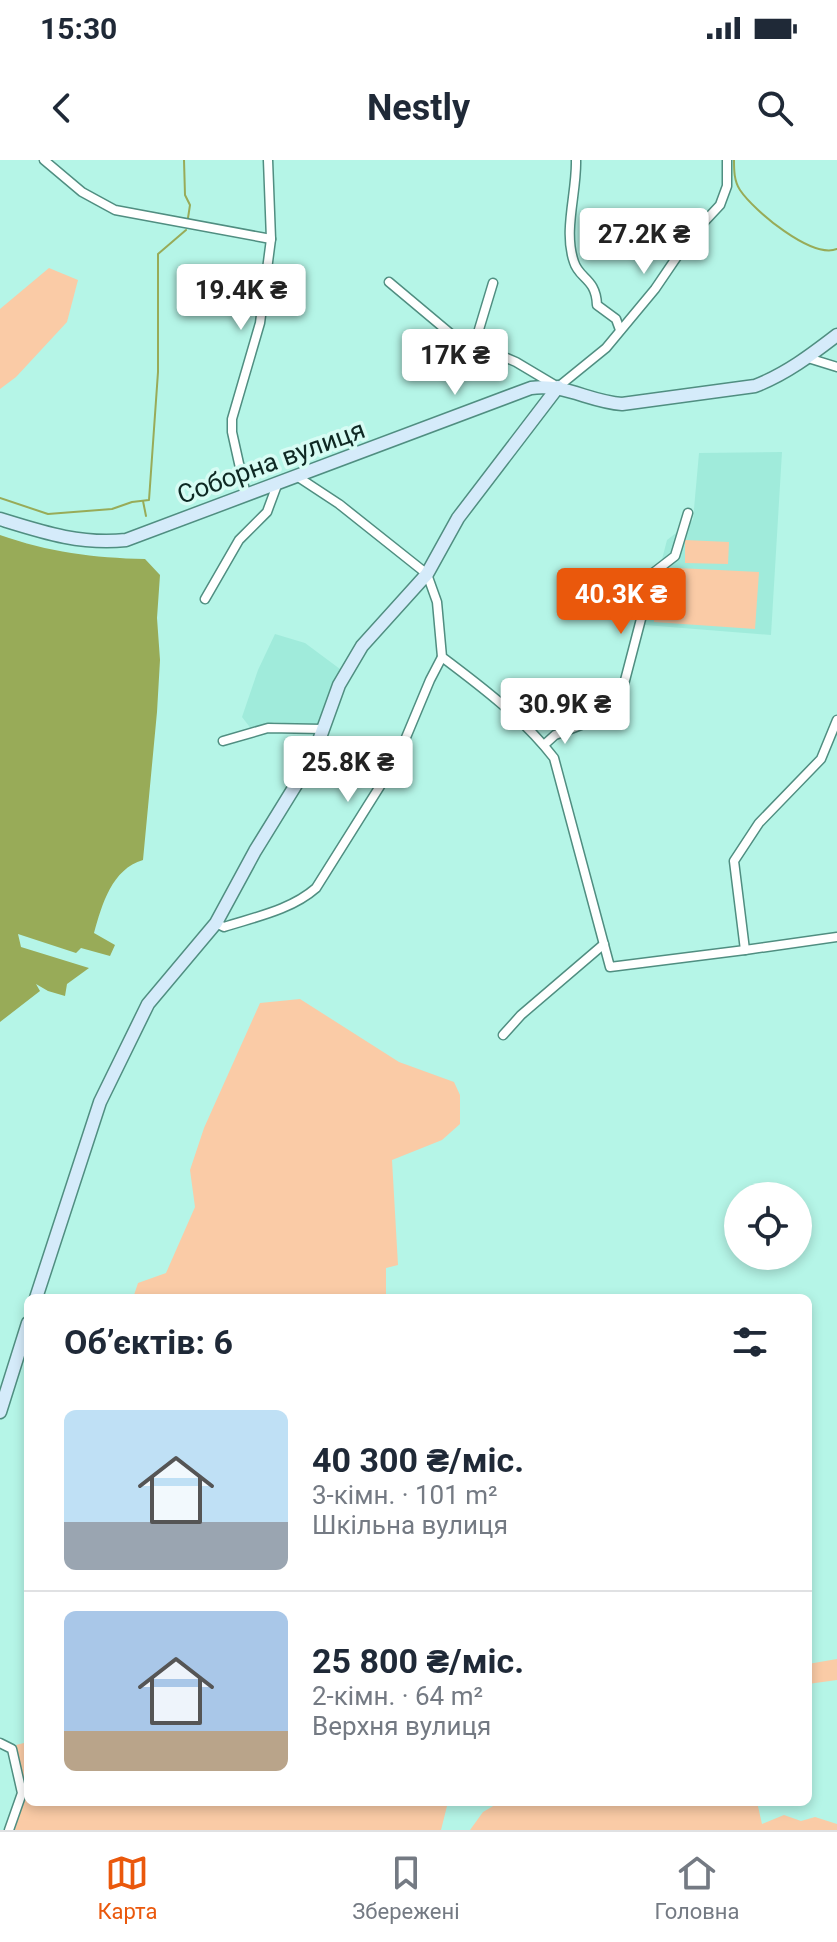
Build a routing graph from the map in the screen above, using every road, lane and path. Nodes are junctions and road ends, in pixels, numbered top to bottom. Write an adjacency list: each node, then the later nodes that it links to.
1 (44, 160): 5 (street)
2 (268, 160): 5 (street)
3 (576, 160): 8 (street)
4 (727, 160): 8 (street)
5 (271, 239): 16 (street)
6 (389, 282): 10 (street)
7 (493, 283): 10 (street)
8 (620, 330): 13 (street)
9 (837, 335): 11 (street, Соборна вулиця)
10 (474, 346): 13 (street)
11 (808, 358): 12 (street); 13 (street, Соборна вулиця)
12 (837, 367)
13 (558, 387): 14 (street, Соборна вулиця); 19 (street)
14 (298, 477): 15 (street, Соборна вулиця); 19 (street)
15 (277, 485): 16 (street, Соборна вулиця); 20 (street)
16 (246, 495): 18 (street, Соборна вулиця)
17 (688, 513): 25 (street)
18 (0, 519)
19 (427, 574): 21 (street); 23 (street)
20 (205, 599)
21 (442, 657): 25 (street); 26 (street)
22 (837, 720): 29 (street)
23 (323, 729): 24 (street); 26 (street)
24 (223, 741)
25 (544, 745): 28 (street)
26 (216, 923): 31 (street)
27 (837, 937): 29 (street)
28 (604, 944): 29 (street); 30 (street)
29 (745, 950)
30 (503, 1035)
31 (37, 1294)
32 (24, 1336): 33 (street)
33 (0, 1412)
34 (0, 1743): 35 (street)
35 (9, 1830)

